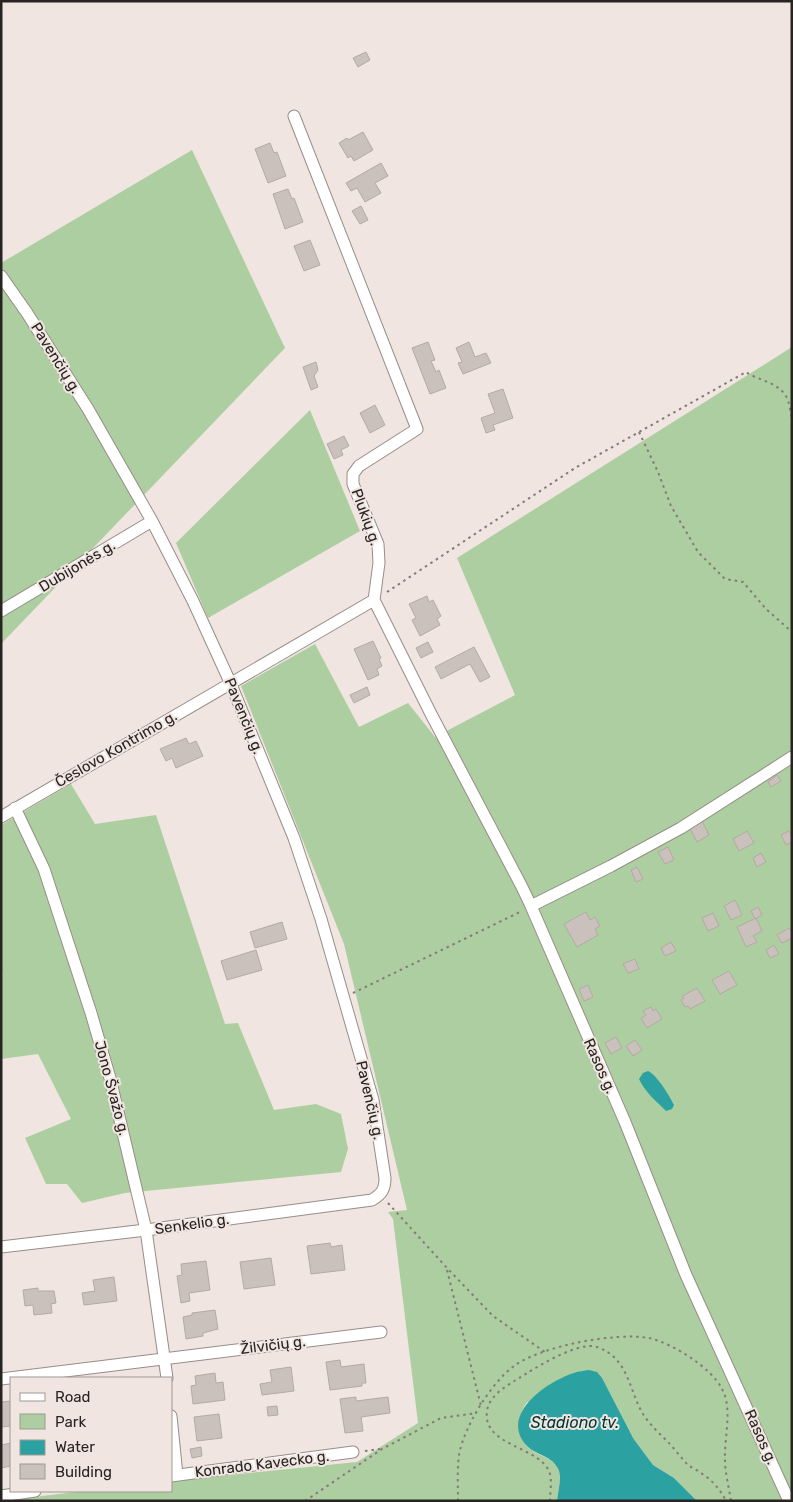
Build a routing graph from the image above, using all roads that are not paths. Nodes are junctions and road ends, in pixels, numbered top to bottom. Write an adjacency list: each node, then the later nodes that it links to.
1 (294, 116): 4 (street, Plukių g.)
2 (1, 276): 3 (street, Pavenčių g.)
3 (152, 520): 5 (street, Dubijonės g.); 6 (street, Pavenčių g.)
4 (374, 600): 6 (street, Česlovo Kontrimo g.); 10 (street)
5 (1, 611)
6 (230, 682): 8 (street, Česlovo Kontrimo g.); 11 (street, Pavenčių g.)
7 (792, 757): 10 (street)
8 (16, 808): 9 (street, Česlovo Kontrimo g.); 12 (street, Jono Švažo g.)
9 (1, 817)
10 (531, 906): 23 (street, Rasos g.)
11 (380, 1195): 12 (street, Senkelio g.)
12 (146, 1230): 13 (street, Senkelio g.); 15 (street, Jono Švažo g.)
13 (1, 1247)
14 (381, 1332): 15 (street, Žilvičių g.)
15 (166, 1359): 16 (street, Žilvičių g.); 17 (street, Jono Švažo g.)
16 (18, 1377)
17 (168, 1377)
18 (172, 1436): 20 (street)
19 (353, 1452): 20 (street, Konrado Kavecko g.)
20 (174, 1475)
21 (28, 1492): 22 (street)
22 (1, 1496)
23 (789, 1501)

